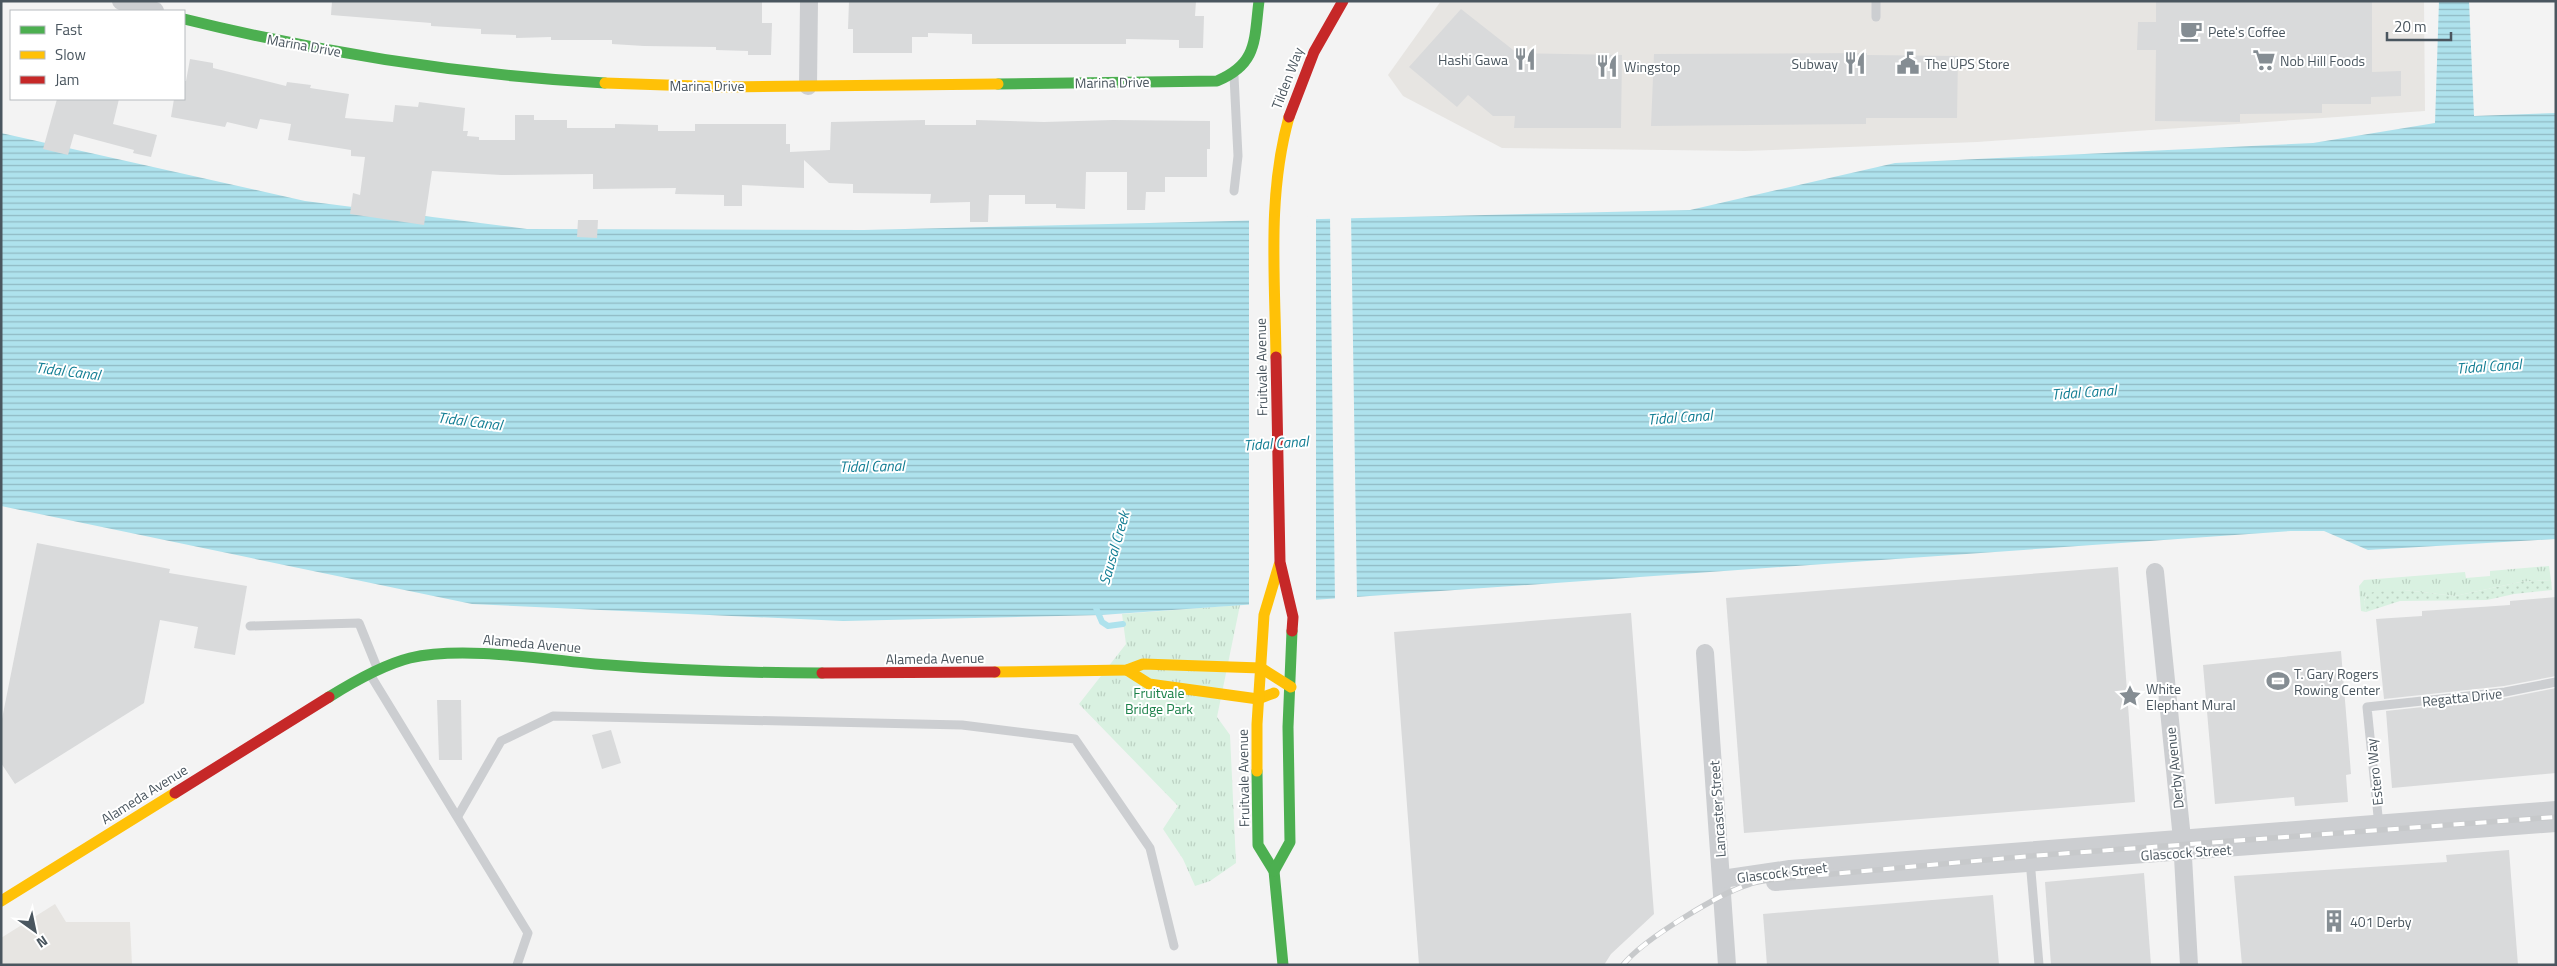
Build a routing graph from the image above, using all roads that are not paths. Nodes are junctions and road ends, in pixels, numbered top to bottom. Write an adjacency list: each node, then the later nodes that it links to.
1 (121, 1): 6 (street)
2 (809, 1): 10 (street)
3 (1259, 1): 9 (street)
4 (1342, 1): 11 (street, Tilden Way)
5 (1876, 1): 7 (lane)
6 (146, 7)
7 (1876, 17)
8 (185, 19): 10 (street, Marina Drive)
9 (1234, 76): 10 (street, Marina Drive); 12 (lane)
10 (808, 86)
11 (1276, 172): 13 (street, Fruitvale Avenue)
12 (1234, 191)
13 (1280, 562): 17 (street, Fruitvale Avenue); 21 (street, Fruitvale Avenue)
14 (2155, 580): 28 (street, Derby Avenue)
15 (250, 626): 19 (lane)
16 (1705, 653): 31 (street, Lancaster Street)
17 (1261, 668): 18 (street, Alameda Avenue); 21 (street); 22 (street, Fruitvale Avenue)
18 (1127, 670): 19 (street, Alameda Avenue); 22 (street)
19 (374, 672): 25 (lane); 32 (street, Alameda Avenue)
20 (2556, 682): 23 (lane, Regatta Drive)
21 (1291, 687): 22 (street); 30 (street, Fruitvale Avenue)
22 (1258, 699): 30 (street, Fruitvale Avenue)
23 (2367, 707): 27 (lane, Estero Way)
24 (2556, 810): 27 (street, Glascock Street)
25 (458, 816): 33 (lane); 34 (lane)
26 (2556, 823): 27 (street, Glascock Street)
27 (2380, 831): 28 (street, Glascock Street)
28 (2182, 845): 29 (street, Glascock Street); 38 (street, Derby Avenue)
29 (2030, 856): 31 (street, Glascock Street); 37 (lane)
30 (1274, 871): 35 (street, Fruitvale Avenue)
31 (1722, 879): 36 (street, Lancaster Street)
32 (1, 901)
33 (1174, 946)
34 (517, 965)
35 (1283, 965)
36 (1727, 965)
37 (2039, 965)
38 (2190, 965)

